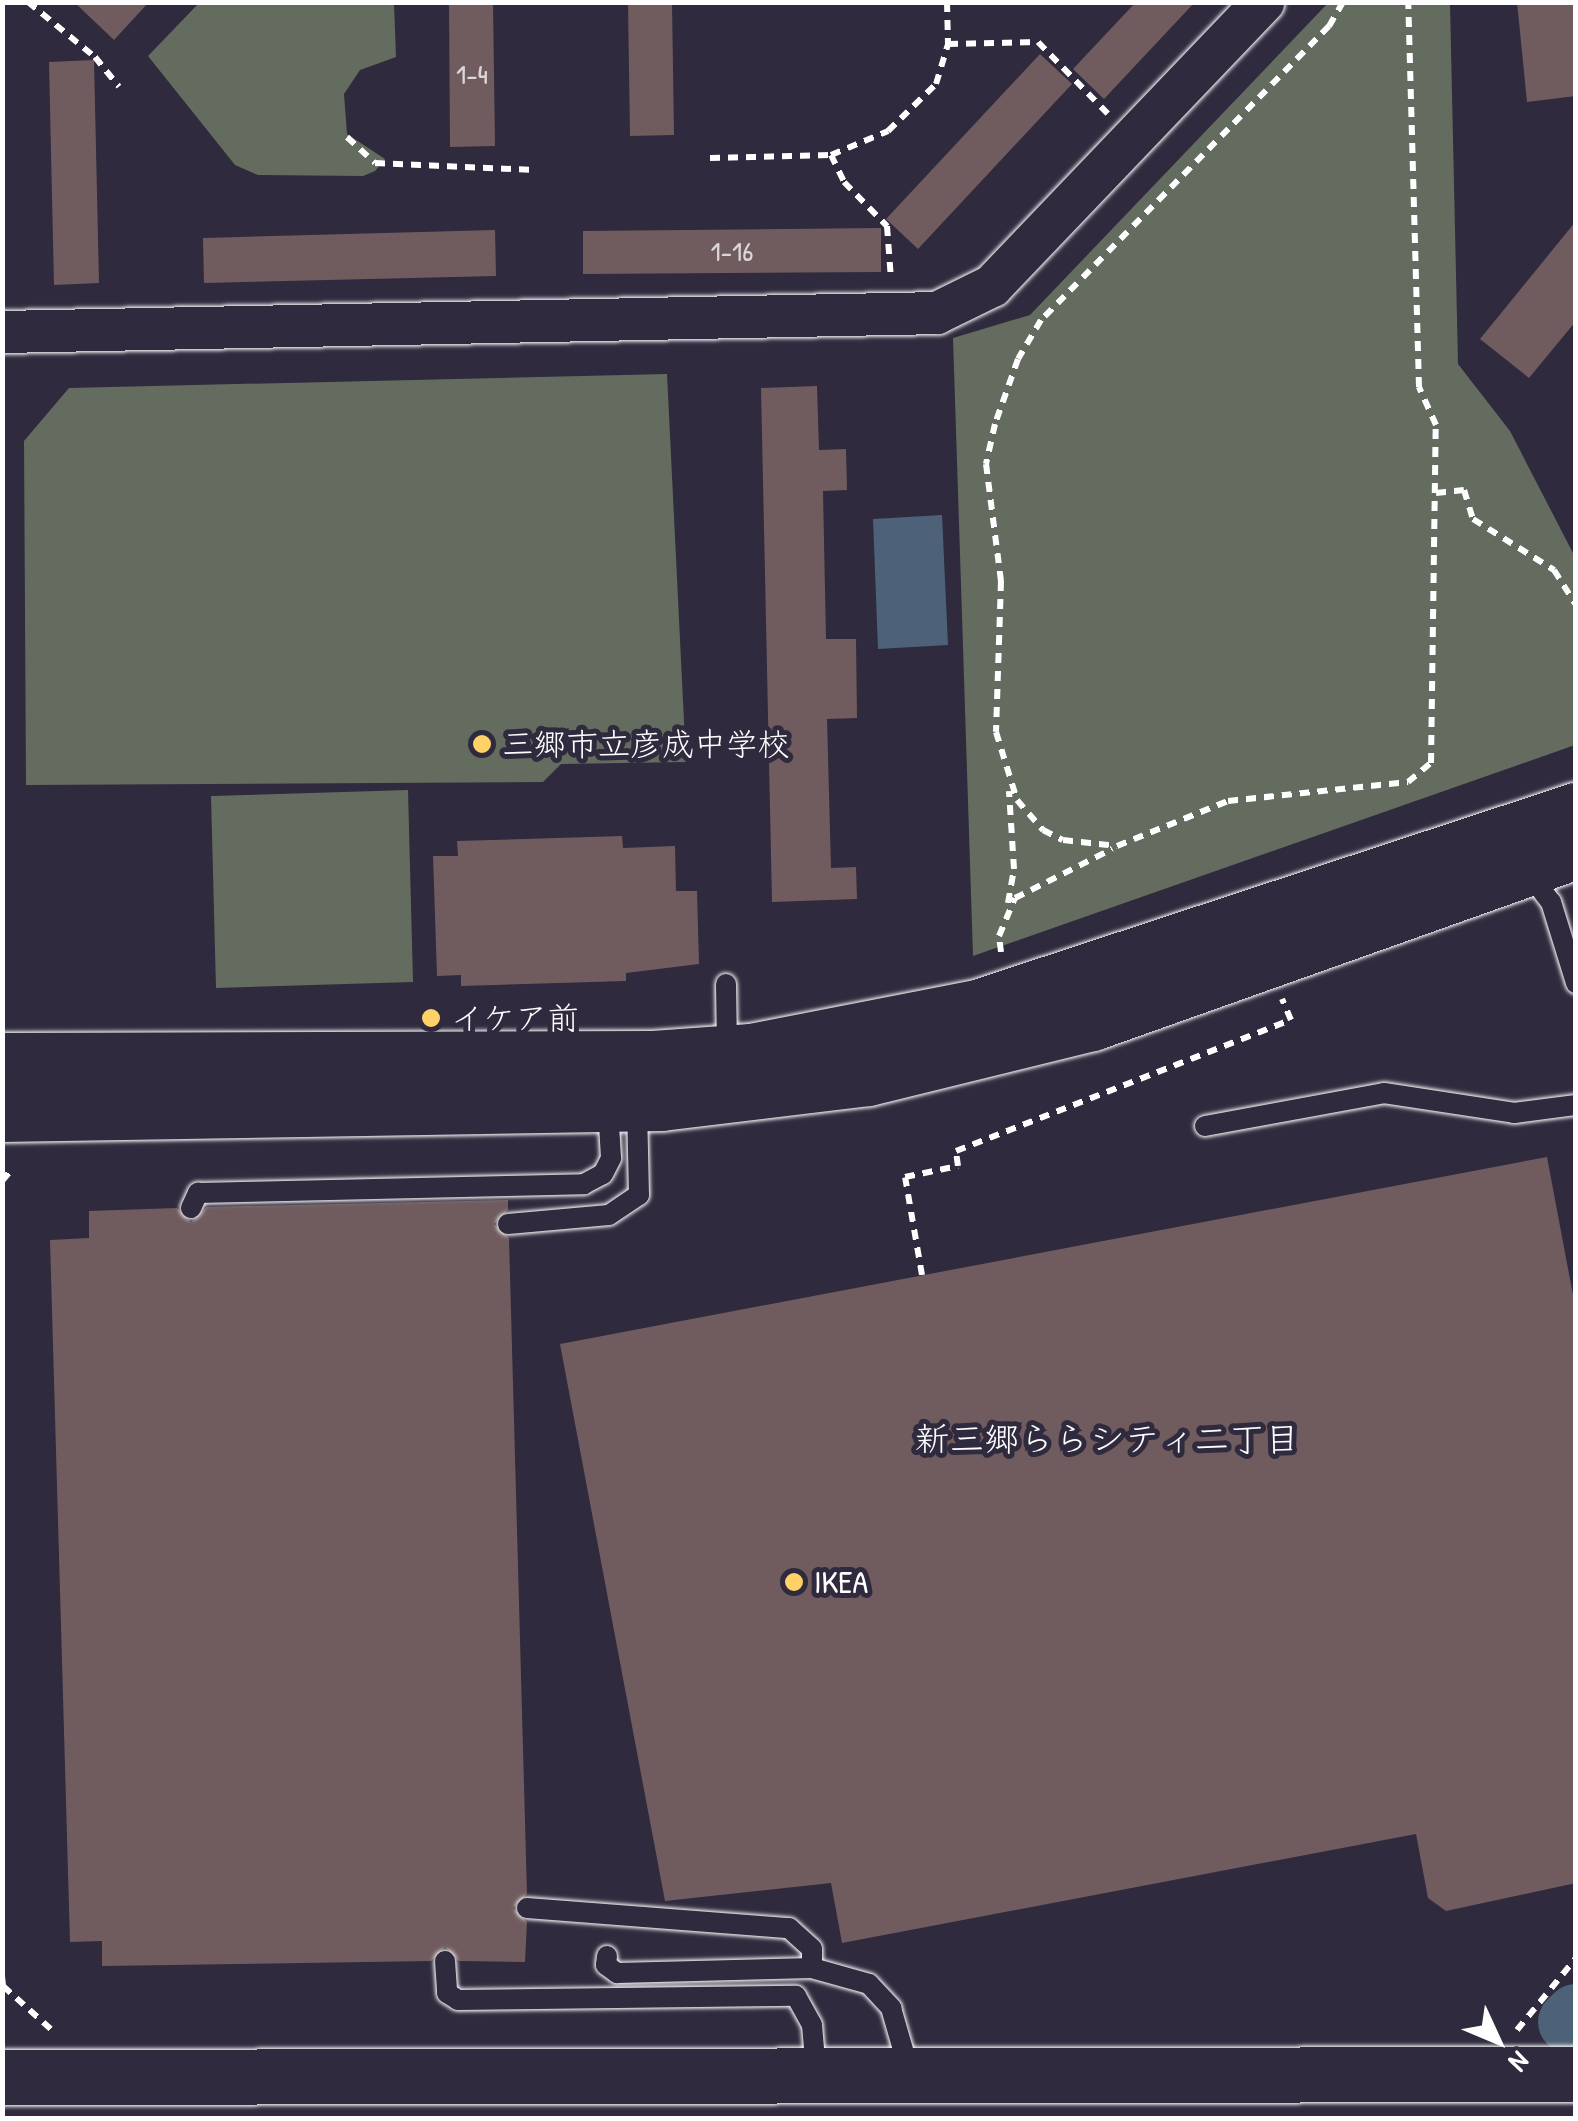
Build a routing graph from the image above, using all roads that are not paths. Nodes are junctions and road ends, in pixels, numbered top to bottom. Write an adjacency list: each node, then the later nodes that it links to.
1 (1263, 2): 2 (street)
2 (2, 332)
3 (1576, 810): 7 (street)
4 (1551, 861): 5 (lane); 9 (street)
5 (1576, 983)
6 (726, 984): 7 (lane)
7 (727, 1052): 8 (street)
8 (2, 1060)
9 (622, 1104): 11 (street); 13 (lane); 14 (lane)
10 (1576, 1104): 12 (lane)
11 (2, 1114)
12 (1204, 1126)
13 (191, 1208)
14 (508, 1224)
15 (527, 1908): 18 (lane)
16 (607, 1956): 18 (lane)
17 (445, 1961): 19 (lane)
18 (812, 1968): 21 (lane)
19 (816, 2074): 21 (street); 22 (street)
20 (1576, 2074): 21 (street)
21 (910, 2076)
22 (2, 2077)

